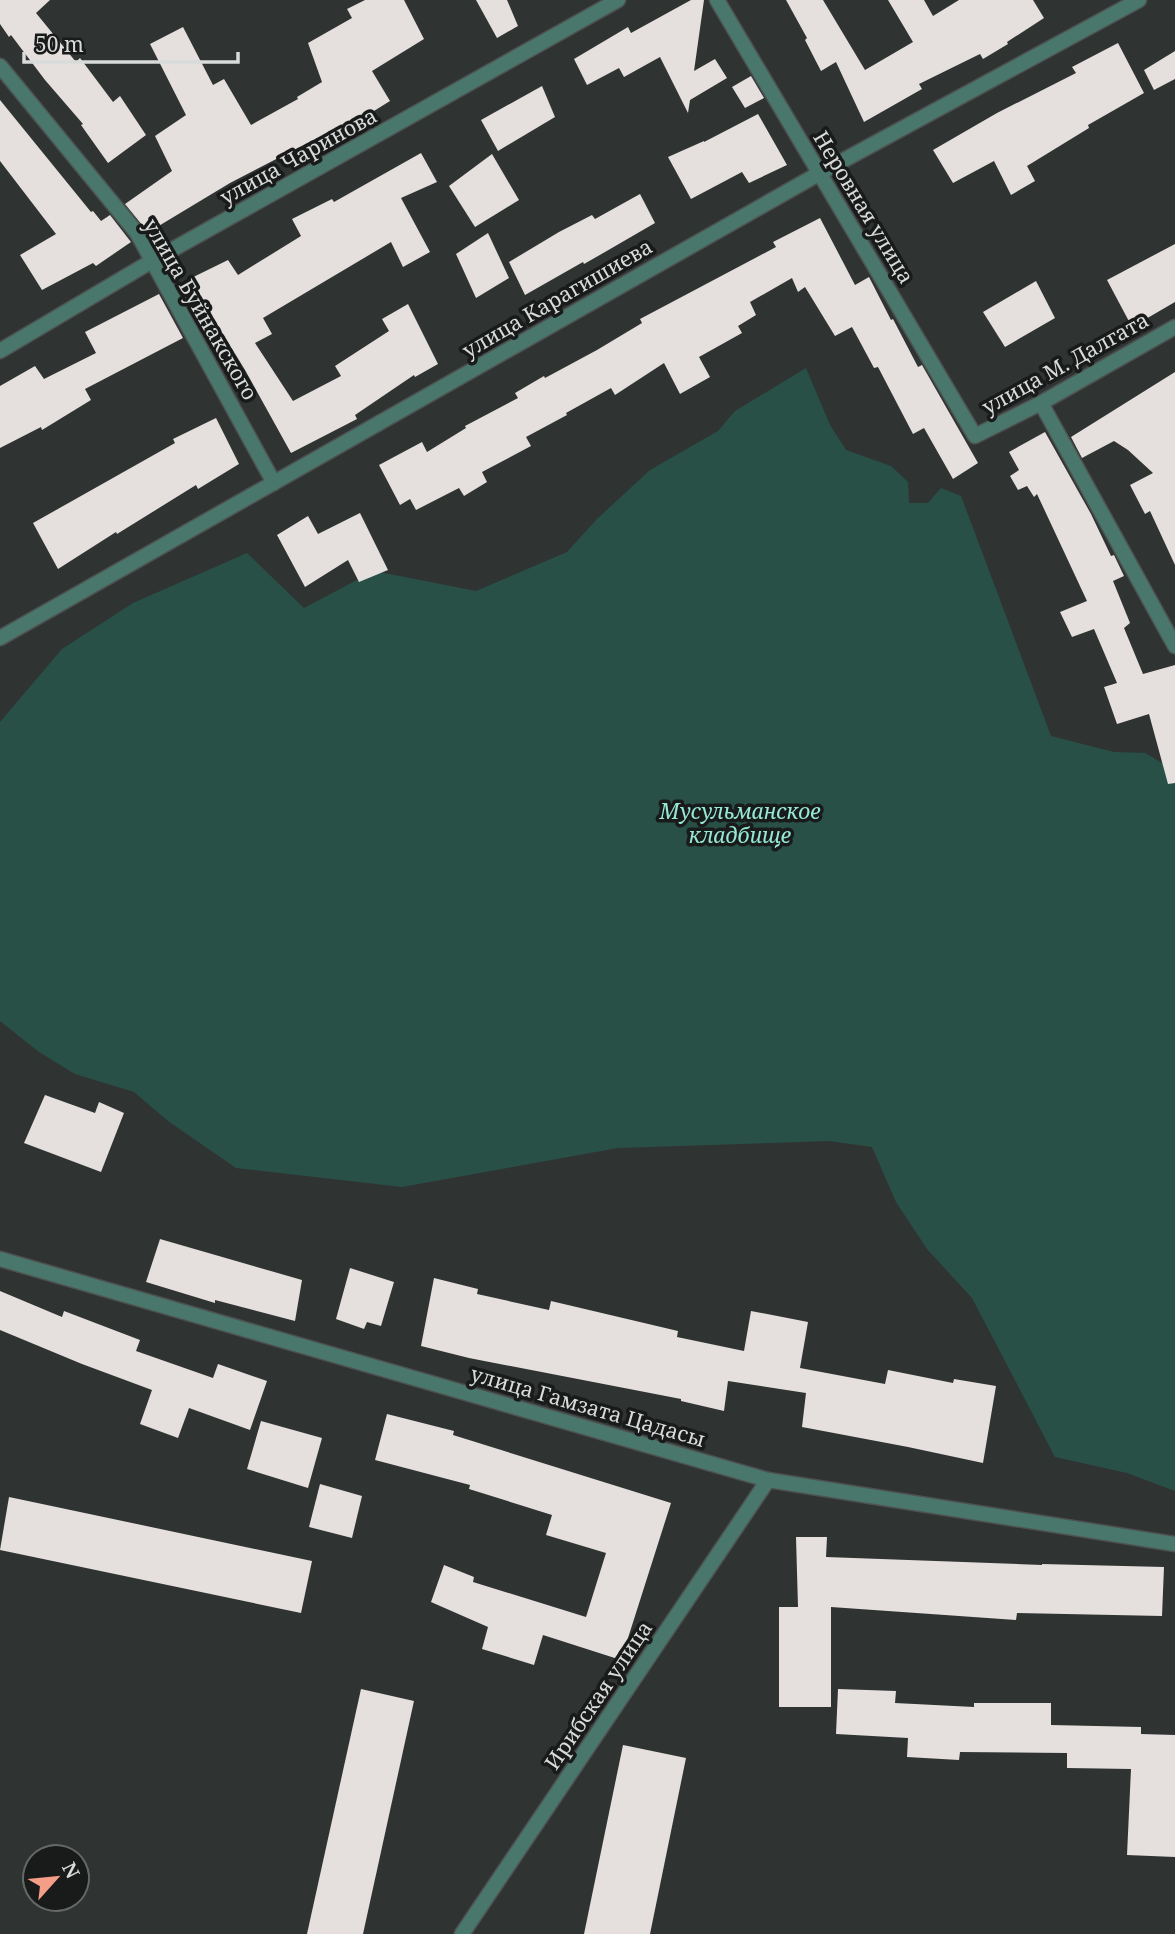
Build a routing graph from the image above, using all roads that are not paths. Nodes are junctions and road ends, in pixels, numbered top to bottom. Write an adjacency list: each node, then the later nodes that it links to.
1 (618, 0): 6 (street, улица Чаринова)
2 (718, 0): 5 (street, Неровная улица)
3 (1139, 0): 5 (street, улица Карагишиева)
4 (0, 66): 6 (street, улица Буйнакского)
5 (820, 173): 10 (street, Неровная улица); 11 (street, улица Карагишиева)
6 (152, 261): 8 (street, улица Чаринова); 11 (street, улица Буйнакского)
7 (1175, 327): 9 (street, улица М. Далгата)
8 (0, 351)
9 (1041, 403): 10 (street, улица М. Далгата); 13 (street)
10 (975, 436)
11 (274, 482): 12 (street, улица Карагишиева)
12 (0, 638)
13 (1175, 646)
14 (0, 1259): 15 (street, улица Гамзата Цадасы)
15 (768, 1480): 16 (street, улица Гамзата Цадасы); 17 (street, Ирибская улица)
16 (1175, 1544)
17 (462, 1934)

